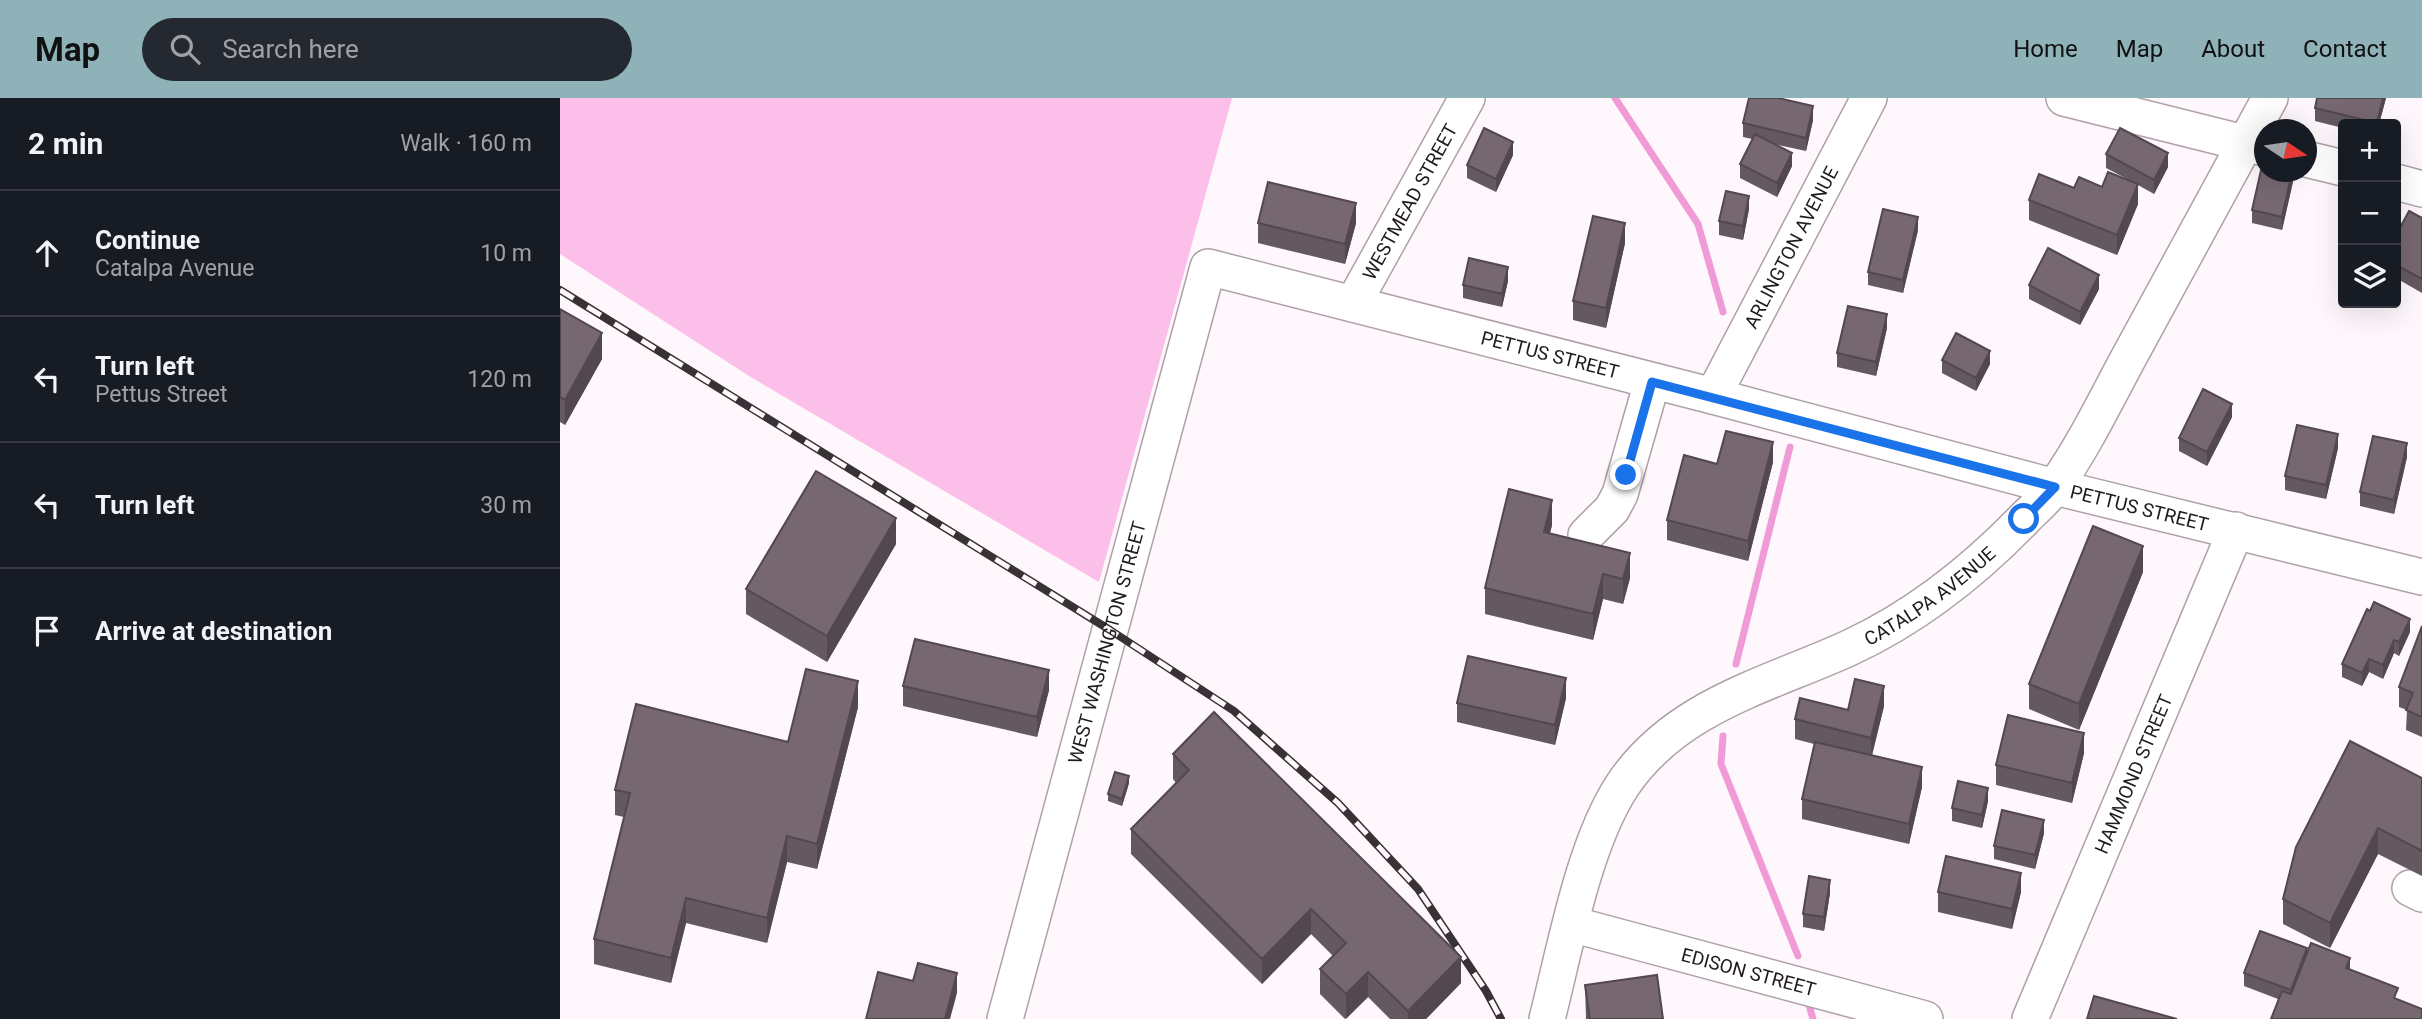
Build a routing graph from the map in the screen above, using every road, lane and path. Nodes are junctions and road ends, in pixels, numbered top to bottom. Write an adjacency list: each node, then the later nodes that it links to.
1 (1467, 98): 13 (street, WESTMEAD STREET)
2 (1869, 98): 15 (street, ARLINGTON AVENUE)
3 (2064, 98): 6 (street)
4 (2270, 98): 5 (street, CATALPA AVENUE)
5 (2263, 119)
6 (2254, 145)
7 (2254, 147): 16 (street, CATALPA AVENUE)
8 (2317, 162): 9 (street)
9 (2338, 167)
10 (2401, 183): 11 (street)
11 (2422, 189)
12 (1208, 267): 13 (street, PETTUS STREET); 21 (street, WEST WASHINGTON STREET)
13 (1353, 304): 14 (street, PETTUS STREET)
14 (1652, 382): 15 (street, PETTUS STREET); 18 (street)
15 (1713, 396): 16 (street, PETTUS STREET)
16 (2055, 487): 17 (street, PETTUS STREET); 20 (street, CATALPA AVENUE)
17 (2236, 530): 19 (street, PETTUS STREET); 24 (street, HAMMOND STREET)
18 (1586, 535)
19 (2422, 577)
20 (1571, 924): 22 (street, CATALPA AVENUE); 23 (street, EDISON STREET)
21 (1005, 1019)
22 (1548, 1019)
23 (1925, 1019)
24 (2030, 1019)

